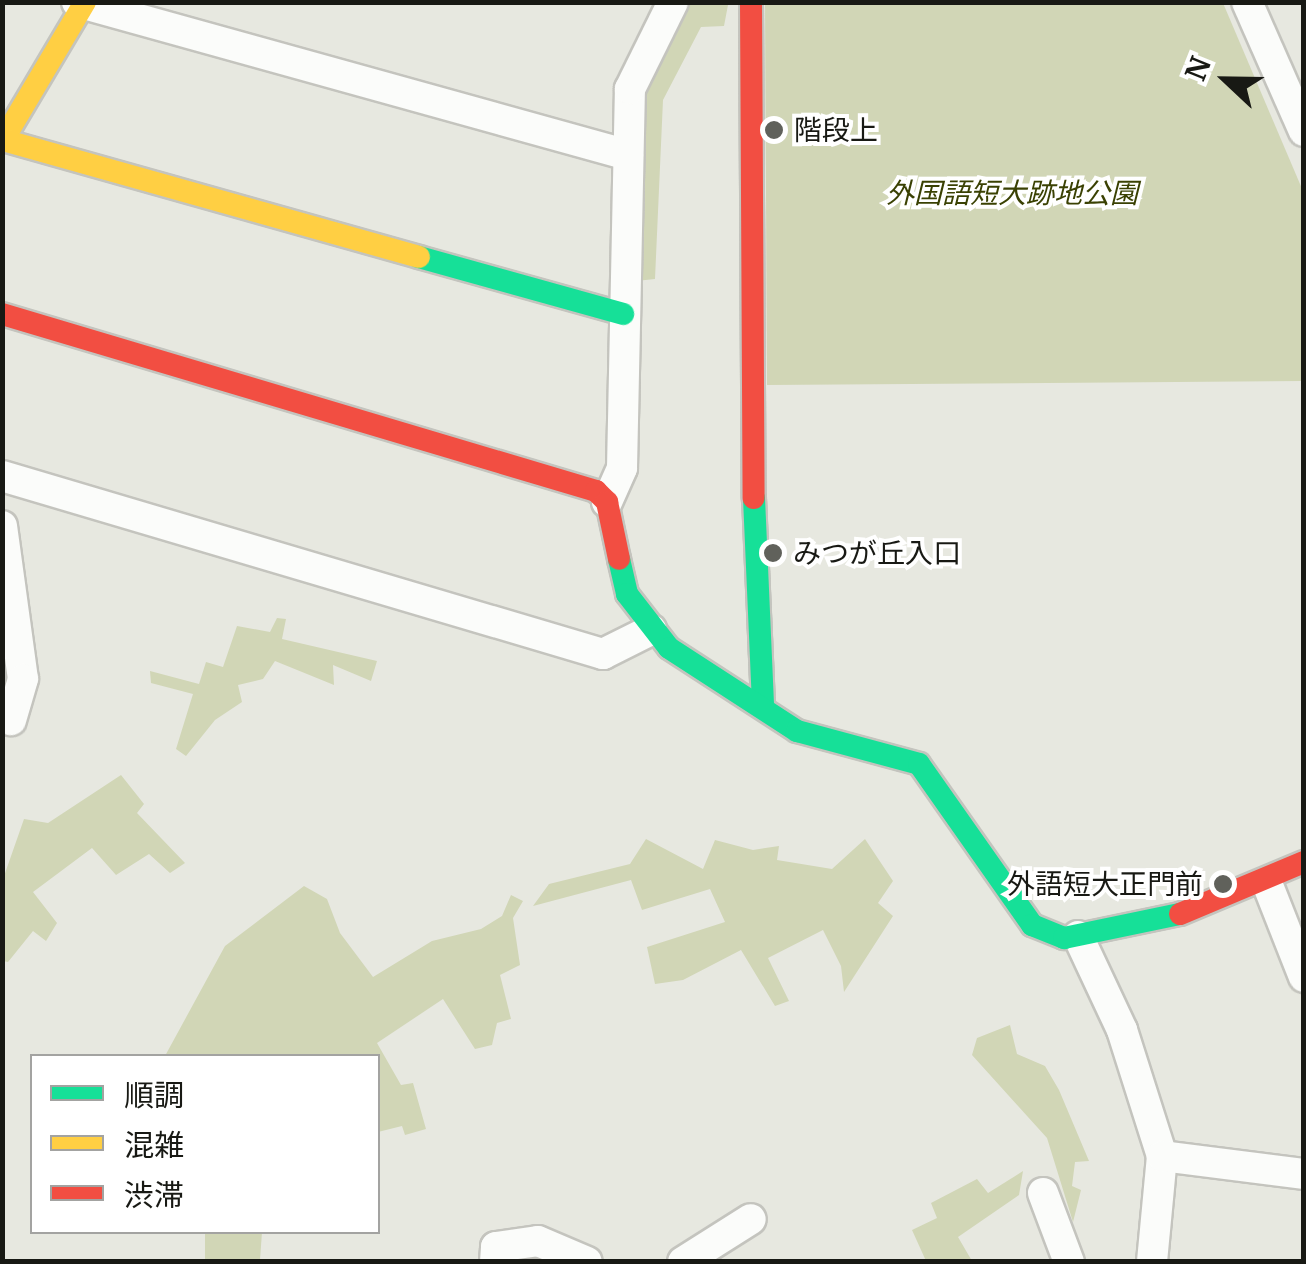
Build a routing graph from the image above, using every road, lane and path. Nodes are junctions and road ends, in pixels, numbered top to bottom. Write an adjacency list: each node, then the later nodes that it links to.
1 (672, 2): 7 (street)
2 (751, 2): 14 (street)
3 (1247, 2): 5 (street)
4 (82, 3): 6 (street); 7 (street)
5 (1304, 132)
6 (3, 140): 9 (street)
7 (628, 155): 9 (street)
8 (2, 314): 11 (street)
9 (623, 314): 11 (street)
10 (2, 476): 13 (street)
11 (607, 502): 13 (street)
12 (2, 526): 15 (street)
13 (651, 630): 14 (street)
14 (763, 706): 18 (street)
15 (10, 720)
16 (1304, 862): 17 (street)
17 (1267, 883): 18 (street); 19 (street)
18 (1078, 936): 20 (street)
19 (1304, 977)
20 (1162, 1156): 21 (street); 28 (street)
21 (1304, 1174)
22 (1043, 1193): 27 (street)
23 (751, 1219): 26 (street)
24 (495, 1262): 25 (street)
25 (586, 1262)
26 (684, 1262)
27 (1069, 1262)
28 (1152, 1262)

